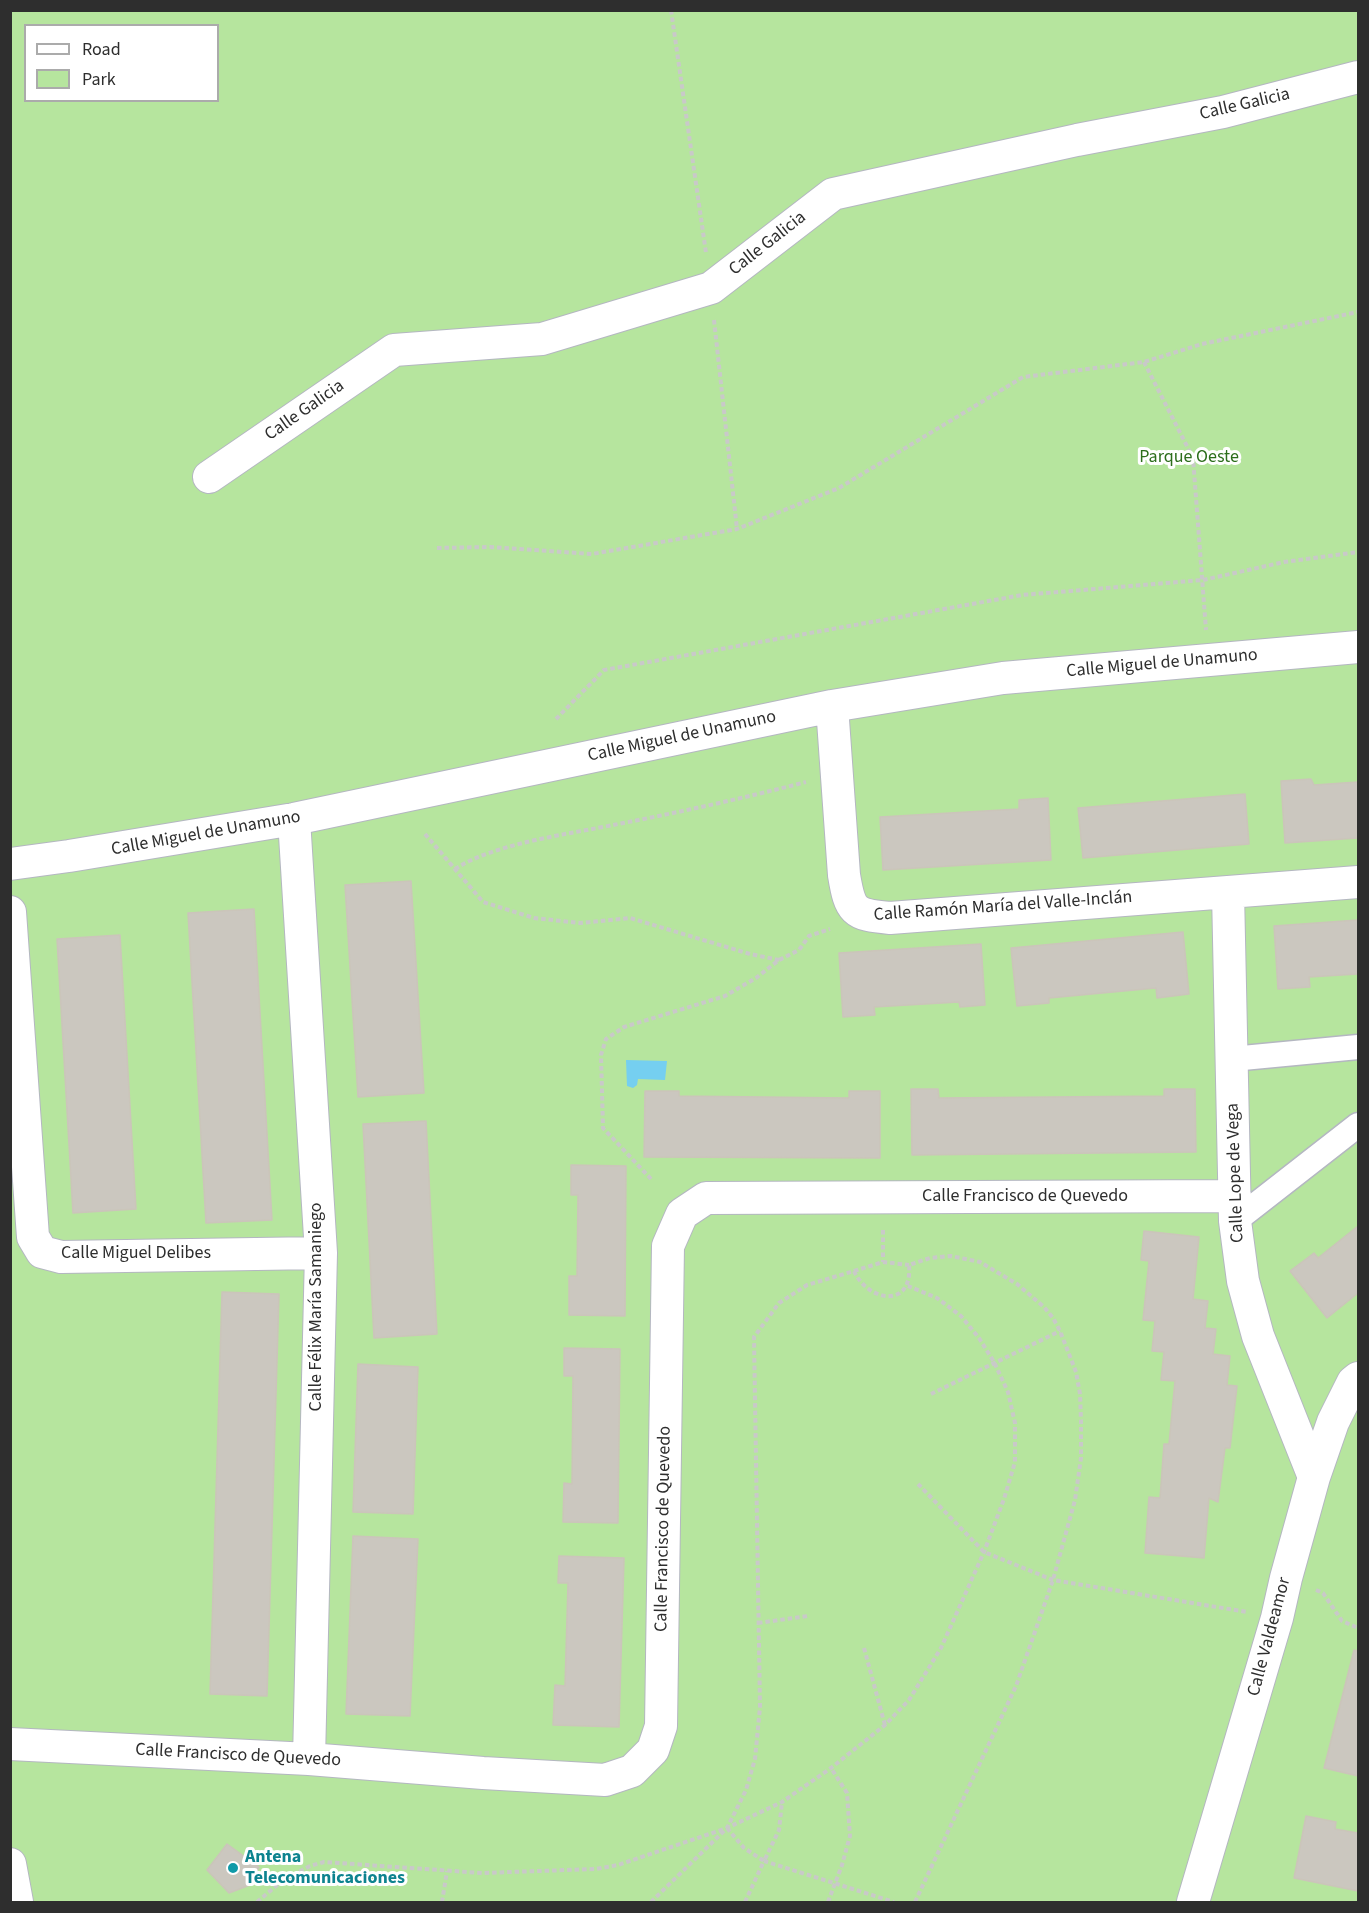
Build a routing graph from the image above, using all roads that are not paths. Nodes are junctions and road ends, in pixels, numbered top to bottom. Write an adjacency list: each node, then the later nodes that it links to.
1 (1359, 77): 2 (street, Calle Galicia)
2 (209, 477)
3 (1359, 647): 4 (street, Calle Miguel de Unamuno)
4 (832, 706): 5 (street, Calle Miguel de Unamuno); 8 (street, Calle Ramón María del Valle-Inclán)
5 (294, 819): 6 (street, Calle Miguel de Unamuno); 14 (street, Calle Félix María Samaniego)
6 (10, 864)
7 (1359, 882): 8 (street, Calle Ramón María del Valle-Inclán)
8 (1228, 892): 11 (street, Calle Lope de Vega)
9 (10, 912): 14 (street, Calle Miguel Delibes)
10 (1359, 1047): 11 (street)
11 (1232, 1059): 13 (street, Calle Lope de Vega)
12 (1359, 1125): 13 (street)
13 (1235, 1208): 16 (street, Calle Lope de Vega); 18 (street, Calle Francisco de Quevedo)
14 (321, 1253): 18 (street, Calle Félix María Samaniego)
15 (1359, 1378): 16 (street, Calle Valdeamor)
16 (1314, 1477): 21 (street, Calle Valdeamor)
17 (10, 1744): 18 (street, Calle Francisco de Quevedo)
18 (309, 1759)
19 (10, 1864): 20 (street)
20 (17, 1902)
21 (1196, 1902)

